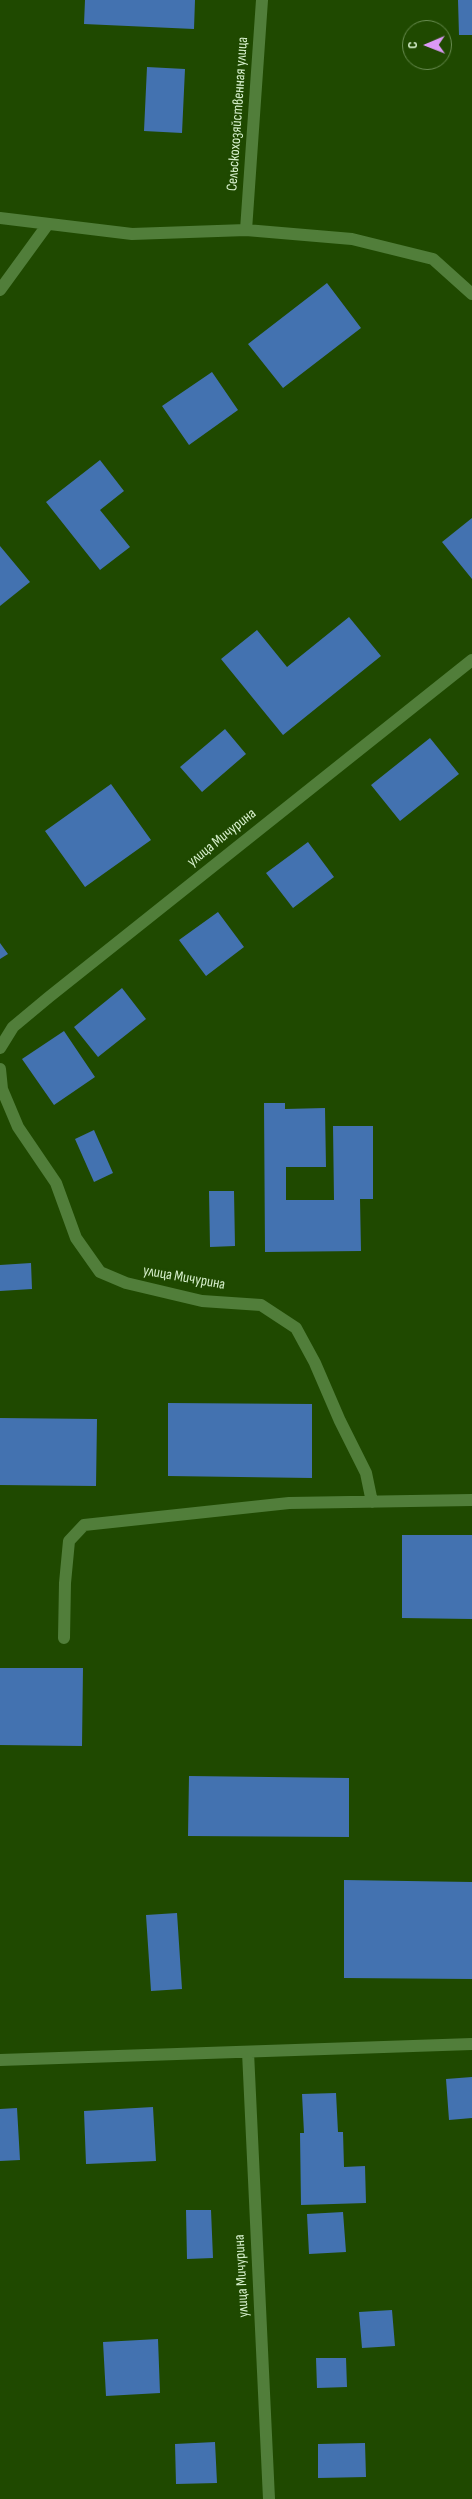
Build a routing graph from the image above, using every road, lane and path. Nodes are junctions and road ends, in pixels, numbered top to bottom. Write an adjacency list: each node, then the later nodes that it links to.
1 (262, 0): 4 (street, Сельскохозяйственная улица)
2 (0, 218): 3 (street)
3 (48, 224): 4 (street); 5 (street)
4 (246, 230): 6 (street)
5 (0, 290)
6 (472, 294)
7 (472, 660): 8 (street, улица Мичурина)
8 (0, 1048)
9 (0, 1069): 11 (street, улица Мичурина)
10 (472, 1500): 11 (street)
11 (372, 1502): 12 (street)
12 (64, 1638)
13 (472, 2044): 14 (street)
14 (248, 2052): 15 (street); 16 (street, улица Мичурина)
15 (0, 2060)
16 (269, 2499)

